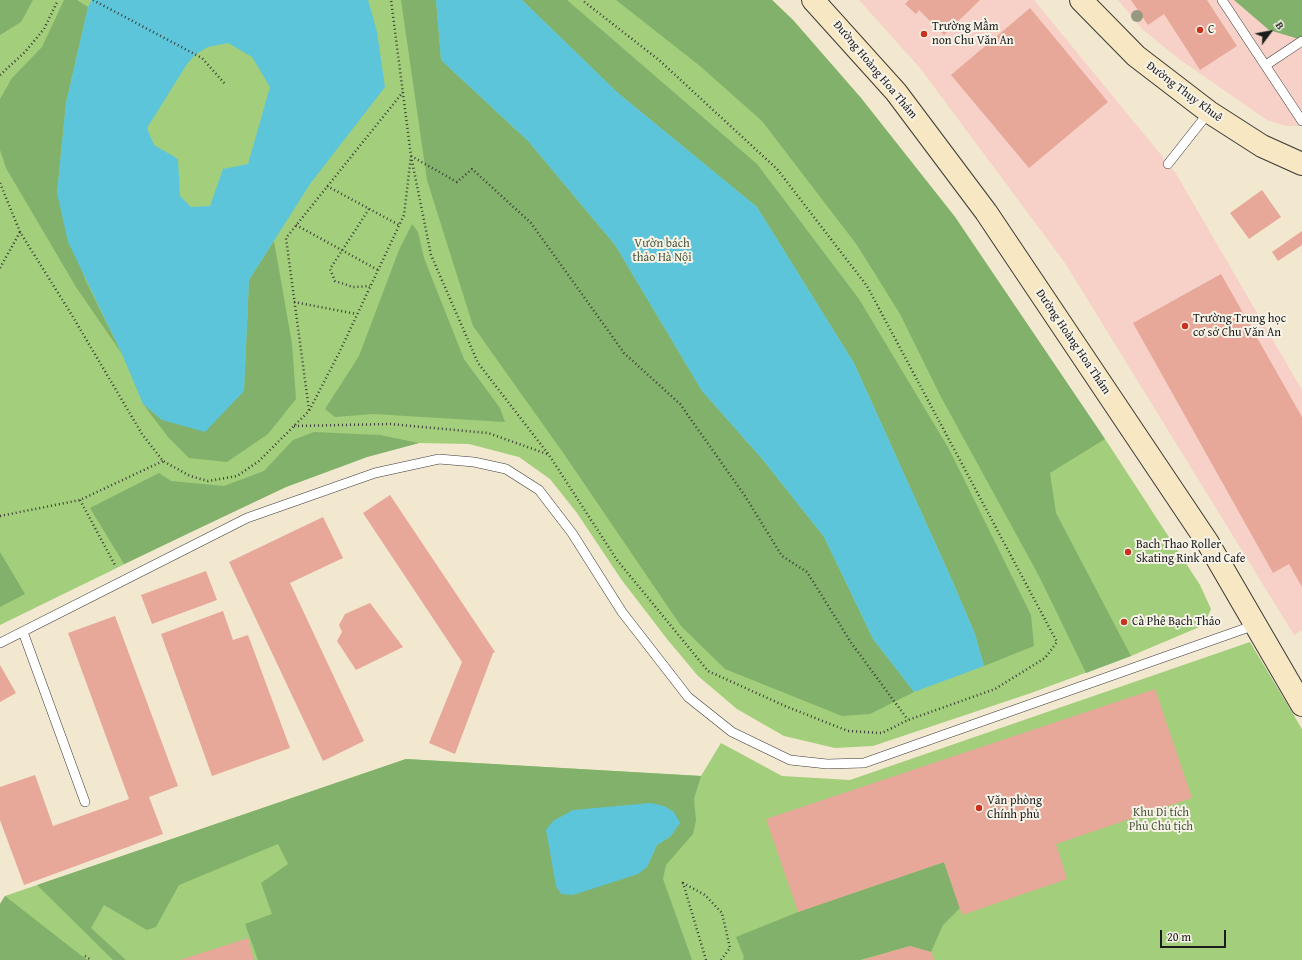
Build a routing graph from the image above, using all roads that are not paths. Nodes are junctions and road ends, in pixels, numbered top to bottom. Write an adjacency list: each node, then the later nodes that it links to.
1 (813, 0): 10 (main road, Đường Hoàng Hoa Thám)
2 (1081, 0): 6 (main road, Đường Thụy Khuê)
3 (1222, 0): 5 (lane)
4 (1302, 41): 5 (lane)
5 (1266, 64): 7 (lane)
6 (1209, 112): 8 (lane); 9 (main road, Đường Thụy Khuê)
7 (1302, 121)
8 (1168, 164)
9 (1302, 164)
10 (1255, 625): 11 (lane); 13 (main road, Đường Hoàng Hoa Thám)
11 (23, 632): 12 (lane); 14 (lane)
12 (0, 643)
13 (1302, 705)
14 (85, 802)

